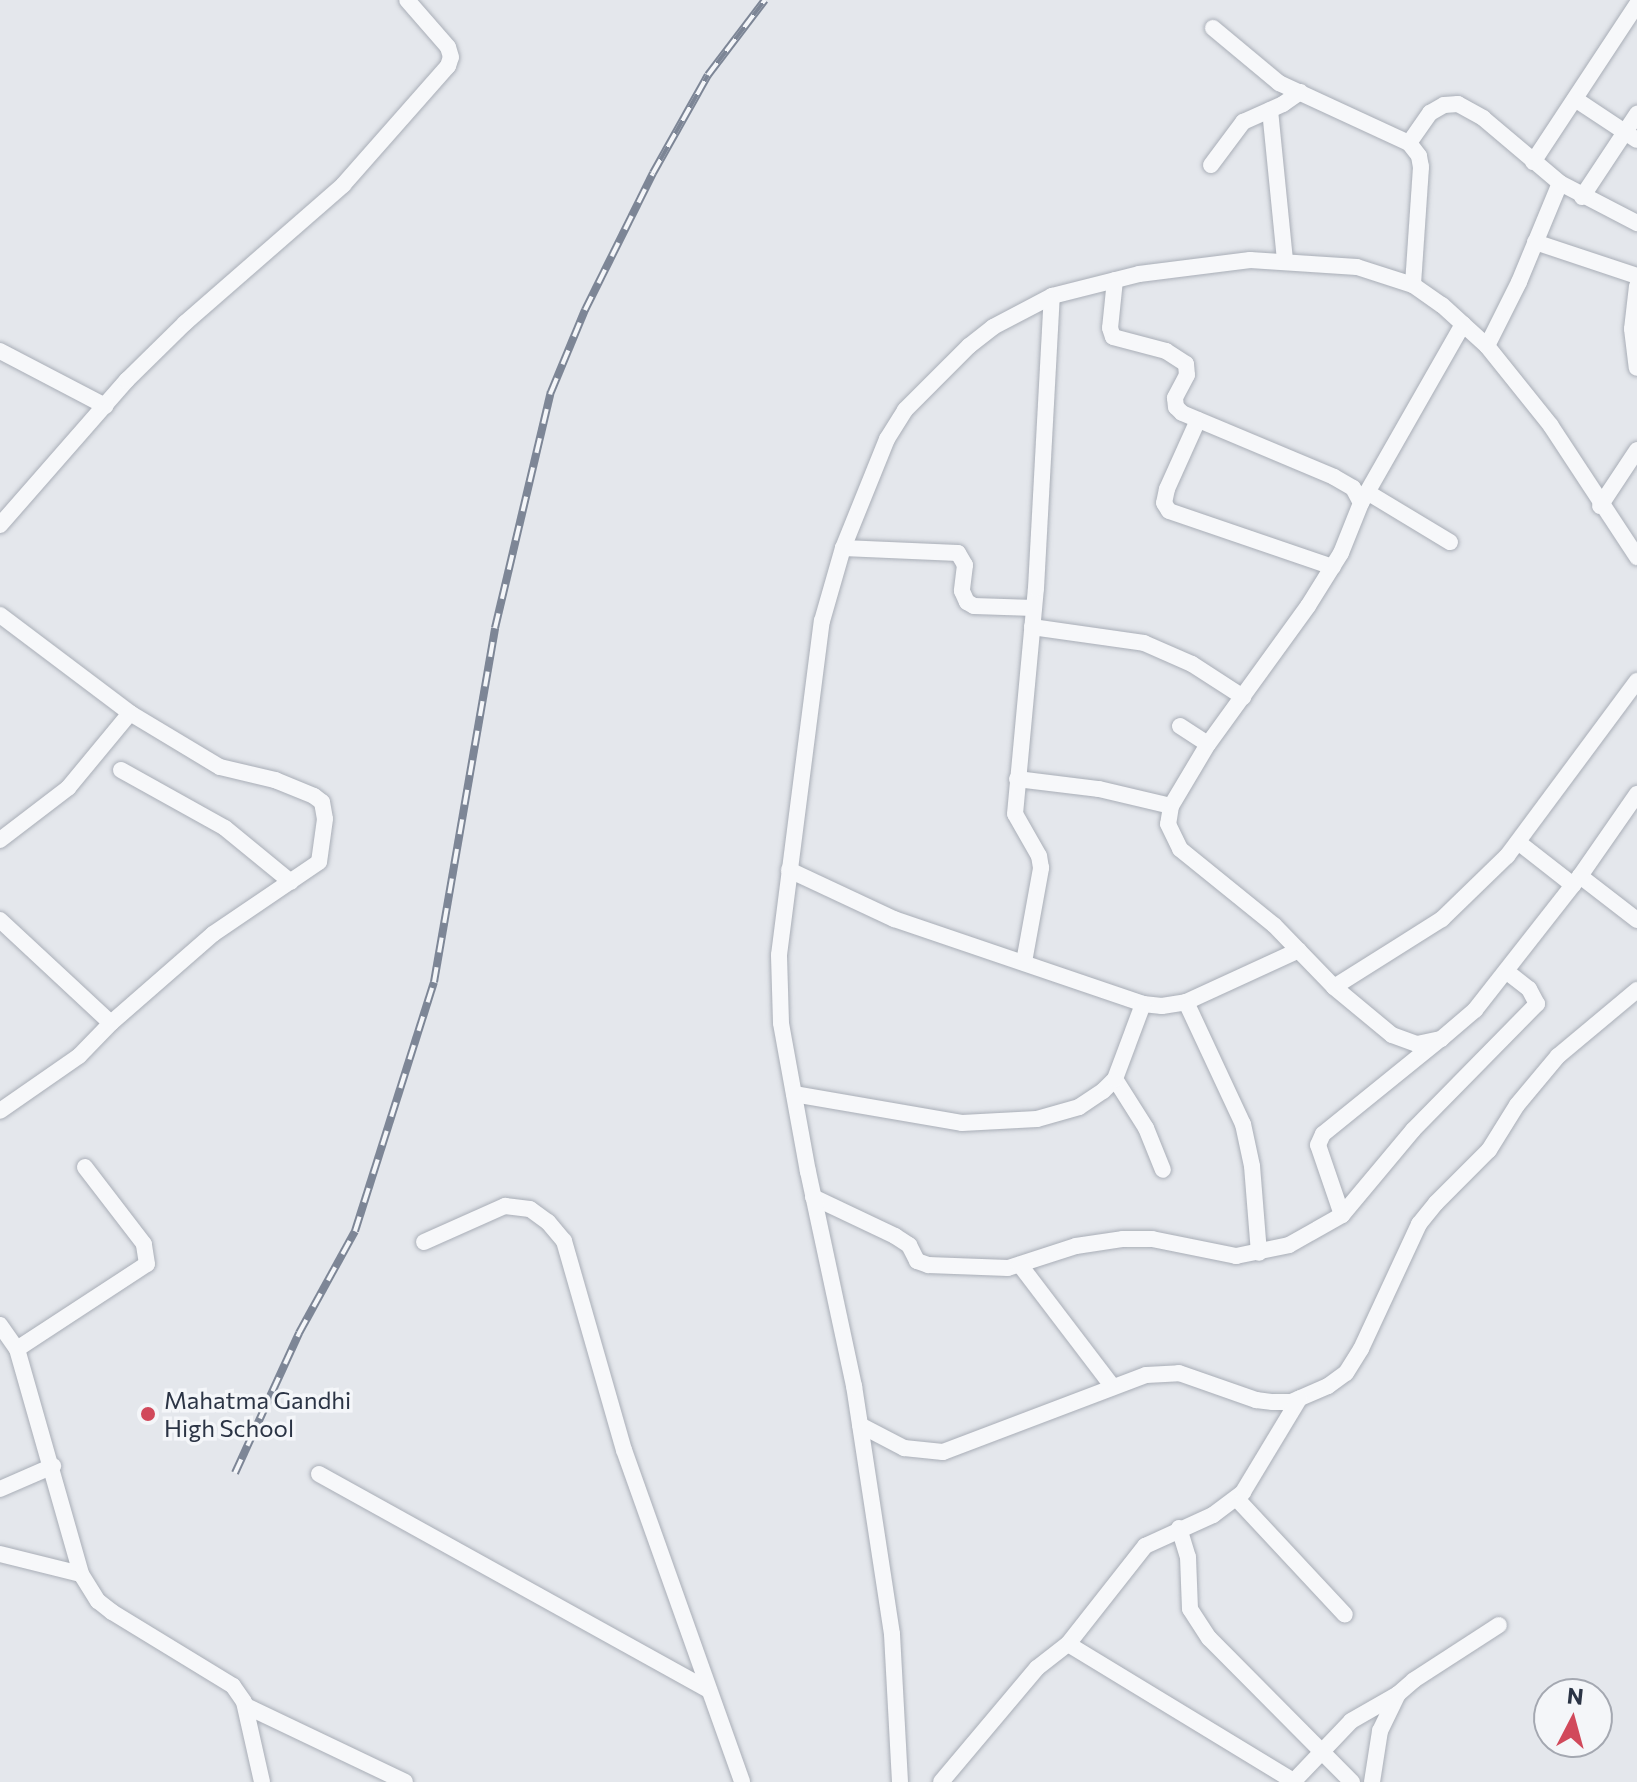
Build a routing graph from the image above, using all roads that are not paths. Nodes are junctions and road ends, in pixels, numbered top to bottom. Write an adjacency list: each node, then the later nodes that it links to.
1 (407, 0): 26 (street)
2 (1637, 4): 5 (street)
3 (1213, 28): 4 (street)
4 (1300, 92): 6 (street); 9 (street)
5 (1575, 99): 8 (street); 10 (street)
6 (1270, 110): 11 (street); 16 (street)
7 (1637, 114): 8 (street)
8 (1631, 136): 13 (street)
9 (1409, 143): 10 (street); 19 (street)
10 (1533, 162): 12 (street)
11 (1211, 165)
12 (1560, 183): 13 (street); 15 (street)
13 (1582, 197): 14 (street)
14 (1637, 223)
15 (1535, 242): 17 (street); 23 (street)
16 (1285, 261): 18 (street); 19 (street)
17 (1637, 276)
18 (1115, 280): 21 (street); 27 (street)
19 (1413, 285): 22 (street)
20 (1637, 286): 25 (street)
21 (1052, 296): 33 (street); 36 (street)
22 (1463, 324): 23 (street); 29 (street)
23 (1487, 346): 30 (street)
24 (0, 351): 26 (street)
25 (1636, 364)
26 (105, 406): 31 (street)
27 (1198, 420): 29 (street); 35 (street)
28 (1637, 450): 30 (street)
29 (1364, 498): 32 (street); 35 (street)
30 (1600, 506): 34 (street)
31 (0, 525)
32 (1450, 542)
33 (843, 548): 36 (street); 50 (street)
34 (1637, 557)
35 (1333, 567): 40 (street)
36 (1034, 608): 38 (street)
37 (0, 615): 41 (street)
38 (1032, 627): 40 (street); 45 (street)
39 (1637, 681): 49 (street)
40 (1243, 697): 43 (street)
41 (130, 713): 48 (street); 52 (street)
42 (1180, 726): 43 (street)
43 (1208, 744): 47 (street)
44 (121, 770): 52 (street)
45 (1017, 779): 47 (street); 56 (street)
46 (1637, 794): 51 (street)
47 (1171, 806): 55 (street)
48 (0, 840)
49 (1518, 842): 51 (street); 58 (street)
50 (789, 870): 56 (street); 65 (street)
51 (1577, 881): 54 (street); 57 (street)
52 (291, 882): 62 (street)
53 (0, 920): 62 (street)
54 (1637, 920)
55 (1299, 950): 58 (street); 60 (street)
56 (1024, 962): 61 (street)
57 (1506, 971): 63 (street); 70 (street)
58 (1334, 987): 63 (street)
59 (1637, 990): 77 (street)
60 (1186, 1002): 61 (street); 72 (street)
61 (1143, 1004): 64 (street)
62 (111, 1023): 66 (street)
63 (1441, 1039): 70 (street)
64 (1115, 1079): 65 (street); 68 (street)
65 (794, 1094): 69 (street)
66 (0, 1111)
67 (85, 1167): 75 (street)
68 (1163, 1170)
69 (813, 1197): 73 (street); 78 (street)
70 (1342, 1215): 72 (street)
71 (424, 1242): 89 (street)
72 (1259, 1253): 73 (street)
73 (1020, 1265): 76 (street)
74 (0, 1325): 75 (street)
75 (17, 1349): 79 (street)
76 (1113, 1387): 77 (street); 78 (street)
77 (1299, 1399): 82 (street)
78 (860, 1425): 96 (street)
79 (53, 1466): 81 (street); 85 (street)
80 (319, 1474): 89 (street)
81 (0, 1489)
82 (1237, 1499): 83 (street); 86 (street)
83 (1179, 1528): 88 (street); 92 (street)
84 (0, 1554): 85 (street)
85 (81, 1574): 91 (street)
86 (1345, 1615)
87 (1499, 1625): 90 (street)
88 (1068, 1644): 97 (street); 98 (street)
89 (709, 1690): 95 (street)
90 (1398, 1694): 92 (street); 100 (street)
91 (246, 1706): 93 (street); 94 (street)
92 (1320, 1750): 98 (street); 99 (street)
93 (262, 1782)
94 (405, 1782)
95 (742, 1782)
96 (900, 1782)
97 (941, 1782)
98 (1293, 1782)
99 (1352, 1782)
100 (1372, 1782)

